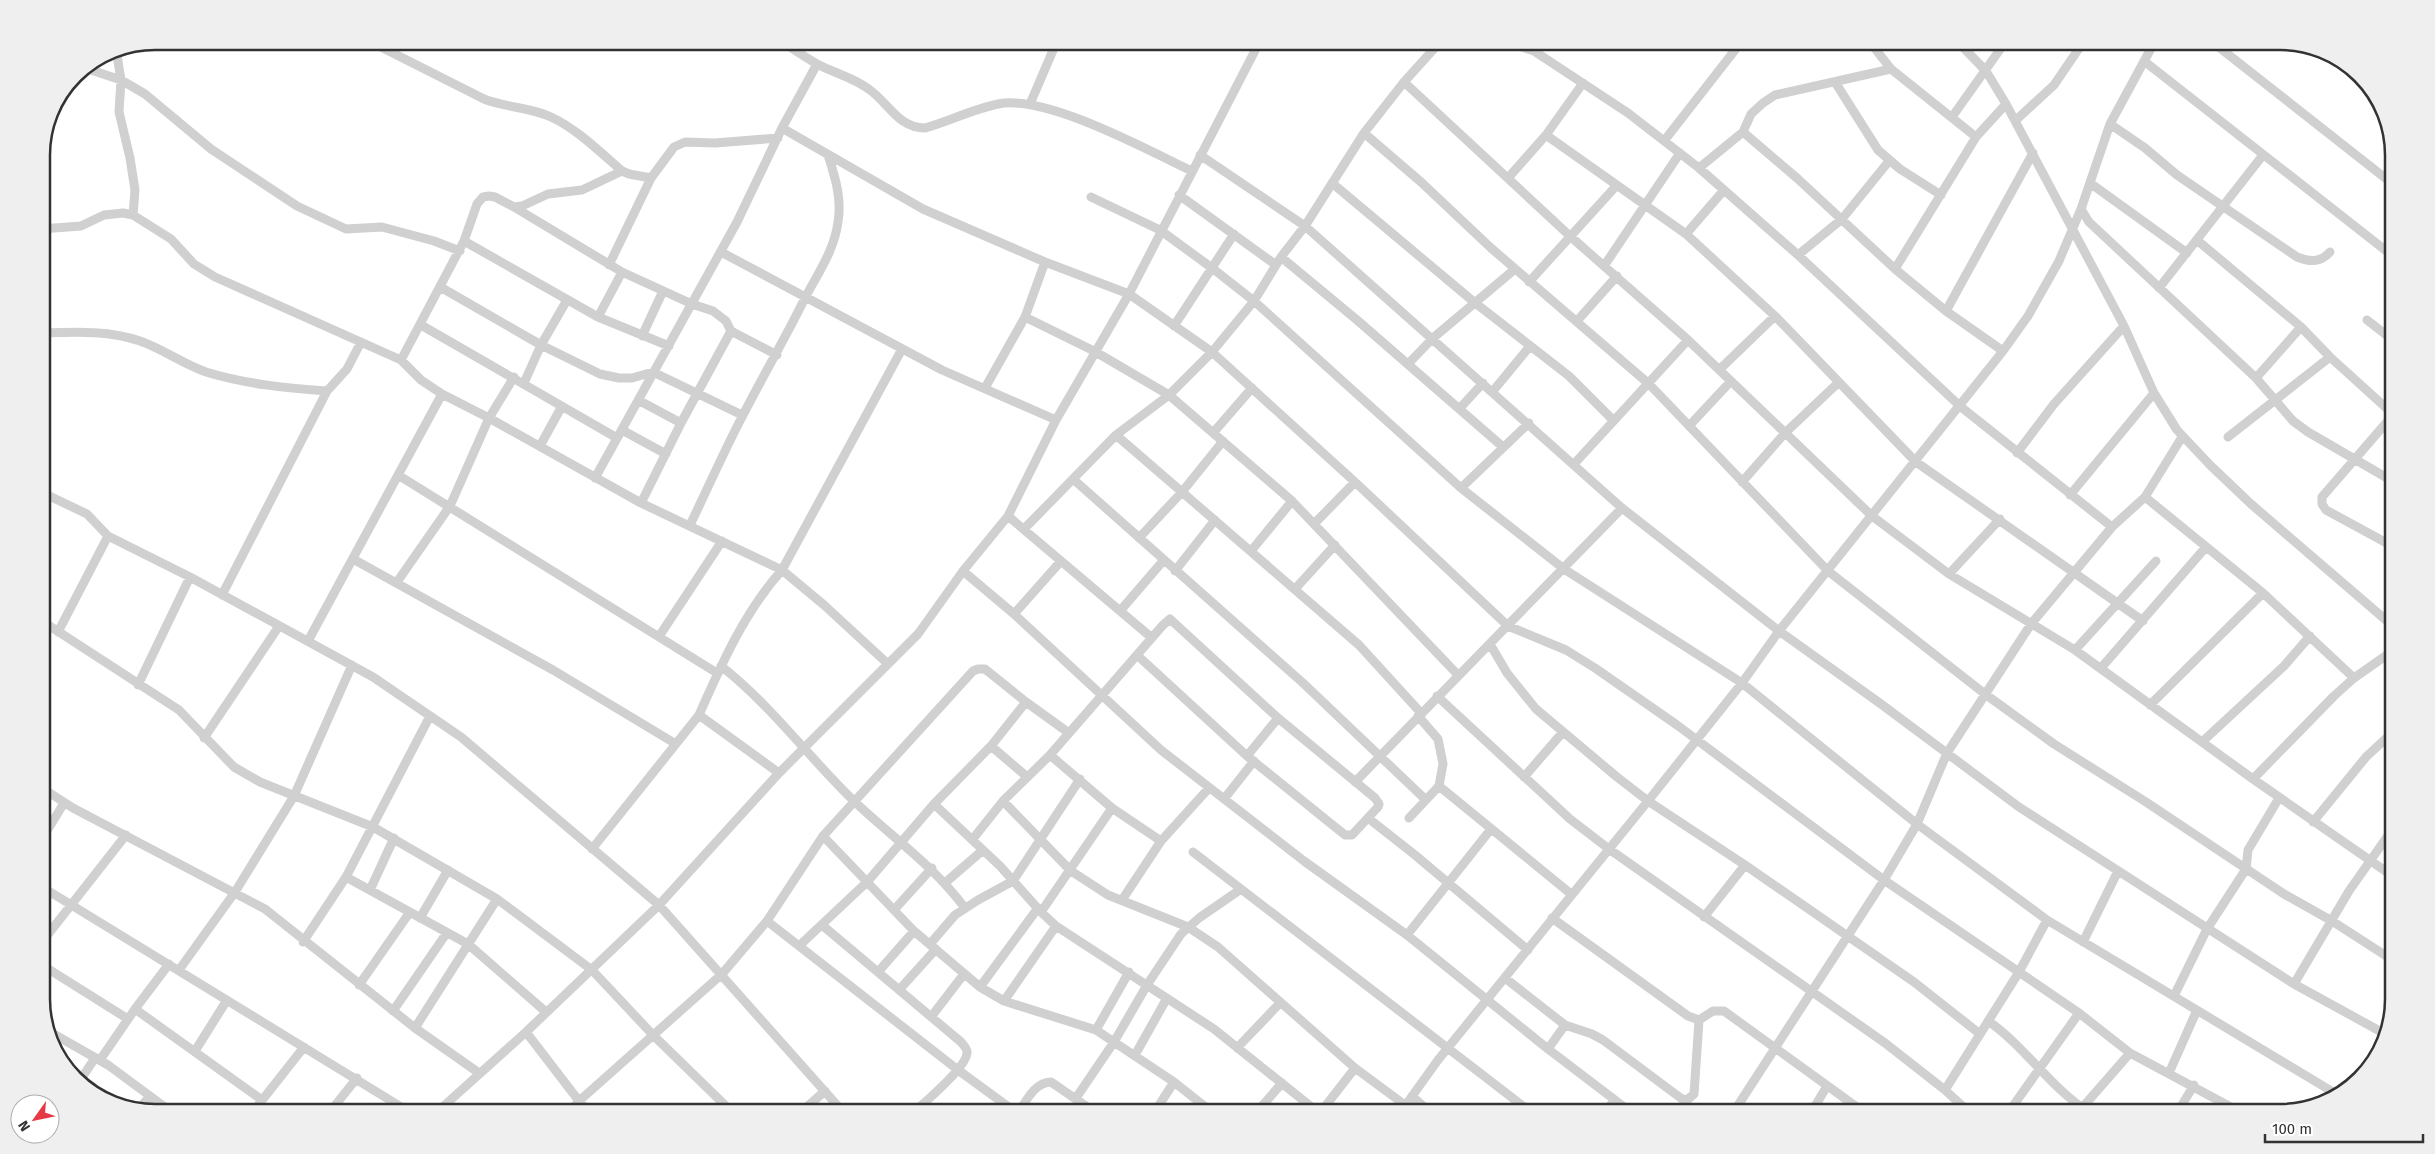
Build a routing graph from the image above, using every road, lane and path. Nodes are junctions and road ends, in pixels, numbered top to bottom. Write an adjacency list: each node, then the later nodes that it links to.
1 (387, 50): 43 (street)
2 (795, 50): 16 (street)
3 (1053, 50): 24 (street)
4 (1255, 50): 39 (street)
5 (1433, 50): 21 (street)
6 (1531, 50): 23 (street)
7 (1735, 50): 35 (street)
8 (1876, 50): 17 (street)
9 (1966, 50): 19 (street)
10 (2000, 50): 19 (street)
11 (2078, 50): 27 (street)
12 (2150, 50): 15 (street)
13 (2222, 50): 47 (street)
14 (117, 57): 20 (street)
15 (2144, 61): 28 (street); 40 (street)
16 (817, 64): 24 (street); 29 (street)
17 (1891, 68): 22 (street); 26 (street)
18 (93, 71): 20 (street)
19 (1986, 71): 25 (street); 26 (street)
20 (121, 80): 59 (street); 70 (street)
21 (1404, 82): 31 (street); 46 (street)
22 (1835, 82): 30 (street); 41 (street)
23 (1582, 83): 32 (street); 35 (street)
24 (1030, 104): 44 (street)
25 (2006, 104): 27 (street); 33 (street)
26 (1952, 118): 33 (street)
27 (2015, 121): 37 (street)
28 (2110, 124): 49 (street); 56 (street)
29 (782, 128): 34 (street); 38 (street)
30 (1743, 132): 42 (street); 60 (street)
31 (1364, 133): 48 (street); 80 (street)
32 (1546, 136): 46 (street); 50 (street)
33 (1976, 136): 53 (street)
34 (778, 138): 45 (street); 71 (street)
35 (1664, 141): 36 (street)
36 (1680, 153): 42 (street); 55 (street)
37 (2034, 153): 94 (street); 102 (street)
38 (828, 155): 76 (street); 89 (street)
39 (1200, 155): 44 (street); 61 (street)
40 (2263, 155): 56 (street); 69 (street)
41 (1888, 160): 53 (street); 60 (street)
42 (1699, 168): 51 (street)
43 (622, 170): 45 (street); 57 (street)
44 (1192, 171): 52 (street)
45 (651, 178): 77 (street)
46 (1508, 178): 66 (street)
47 (2385, 178)
48 (1332, 183): 61 (street); 92 (street)
49 (2090, 183): 58 (street); 73 (street)
50 (1617, 185): 55 (street); 66 (street)
51 (1724, 190): 65 (street); 74 (street)
52 (1179, 195): 63 (street); 64 (street)
53 (1941, 195): 81 (street)
54 (1091, 197): 63 (street)
55 (1646, 206): 65 (street); 78 (street)
56 (2222, 206): 67 (street); 72 (street)
57 (514, 207): 68 (street); 77 (street)
58 (2080, 211): 86 (street); 116 (street)
59 (133, 215): 62 (street); 110 (street)
60 (1842, 219): 74 (street); 81 (street)
61 (1305, 226): 75 (street); 108 (street)
62 (50, 228)
63 (1160, 230): 79 (street); 88 (street)
64 (1234, 234): 75 (street); 79 (street)
65 (1686, 234): 95 (street)
66 (1571, 237): 78 (street); 84 (street)
67 (2198, 241): 73 (street); 103 (street)
68 (464, 242): 70 (street); 90 (street)
69 (2385, 250)
70 (460, 251): 85 (street)
71 (721, 252): 89 (street); 93 (street)
72 (2330, 252)
73 (2187, 253): 86 (street)
74 (1798, 255): 142 (street)
75 (1279, 261): 91 (street); 121 (street)
76 (1045, 262): 88 (street); 97 (street)
77 (609, 265): 82 (street)
78 (1604, 266): 83 (street)
79 (1212, 268): 91 (street); 101 (street)
80 (1515, 269): 84 (street); 92 (street)
81 (1895, 269): 94 (street)
82 (622, 272): 87 (street); 96 (street)
83 (1617, 276): 99 (street); 109 (street)
84 (1529, 282): 99 (street)
85 (442, 288): 100 (street); 111 (street)
86 (2159, 288): 125 (street)
87 (663, 292): 93 (street); 107 (street)
88 (1128, 294): 101 (street); 115 (street)
89 (805, 297): 114 (street); 118 (street)
90 (567, 300): 96 (street); 111 (street)
91 (1254, 301): 117 (street); 173 (street)
92 (1474, 302): 108 (street); 113 (street)
93 (692, 304): 104 (street); 112 (street)
94 (1946, 311): 116 (street)
95 (1775, 316): 122 (street); 127 (street)
96 (598, 317): 107 (street)
97 (1025, 317): 115 (street); 131 (street)
98 (2367, 320): 106 (street)
99 (1577, 321): 130 (street)
100 (421, 325): 120 (street); 124 (street)
101 (1174, 326): 117 (street)
102 (2124, 326): 136 (street); 162 (street)
103 (2300, 327): 119 (street); 125 (street)
104 (731, 331): 118 (street); 135 (street)
105 (50, 333): 133 (street)
106 (2385, 334)
107 (642, 336): 112 (street)
108 (1433, 338): 121 (street); 129 (street)
109 (1688, 340): 122 (street); 130 (street)
110 (361, 342): 120 (street); 133 (street)
111 (541, 345): 123 (street); 128 (street)
112 (669, 346): 123 (street)
113 (1530, 346): 134 (street); 148 (street)
114 (902, 349): 131 (street); 201 (street)
115 (1094, 351): 138 (street); 147 (street)
116 (2003, 351): 142 (street)
117 (1212, 352): 132 (street); 138 (street)
118 (777, 355): 145 (street)
119 (2330, 358): 140 (street); 143 (street)
120 (401, 360): 137 (street)
121 (1408, 364): 144 (street)
122 (1719, 370): 126 (street)
123 (653, 372): 135 (street); 139 (street)
124 (514, 377): 128 (street); 146 (street)
125 (2256, 378): 140 (street)
126 (1731, 381): 152 (street); 154 (street)
127 (1839, 382): 154 (street); 165 (street)
128 (524, 383): 141 (street)
129 (1483, 383): 134 (street); 144 (street)
130 (1649, 384): 148 (street); 152 (street)
131 (985, 388): 147 (street)
132 (1252, 388): 153 (street); 171 (street)
133 (327, 390): 212 (street)
134 (1493, 391): 150 (street)
135 (698, 392): 145 (street); 149 (street)
136 (2154, 393): 157 (street); 175 (street)
137 (442, 394): 146 (street); 167 (street)
138 (1169, 395): 153 (street); 156 (street)
139 (638, 400): 149 (street); 155 (street)
140 (2276, 400): 158 (street); 164 (street)
141 (562, 406): 155 (street); 160 (street)
142 (1960, 407): 162 (street); 165 (street)
143 (2385, 407)
144 (1460, 408): 161 (street)
145 (742, 416): 187 (street)
146 (489, 418): 160 (street); 180 (street)
147 (1056, 420): 182 (street)
148 (1613, 420): 166 (street)
149 (681, 422): 163 (street)
150 (1528, 423): 161 (street); 166 (street)
151 (2385, 425): 164 (street)
152 (1689, 426): 172 (street)
153 (1213, 433): 159 (street)
154 (1785, 433): 172 (street); 183 (street)
155 (620, 434): 163 (street); 169 (street)
156 (1116, 435): 170 (street); 174 (street)
157 (2182, 437): 177 (street); 216 (street)
158 (2228, 437)
159 (1223, 442): 174 (street); 178 (street)
160 (540, 446): 169 (street)
161 (1503, 447): 173 (street)
162 (2018, 453): 175 (street)
163 (666, 454): 179 (street)
164 (2354, 458): 168 (street); 193 (street)
165 (1916, 462): 183 (street); 184 (street)
166 (1574, 464): 181 (street)
167 (398, 475): 180 (street); 197 (street)
168 (2385, 477)
169 (595, 478): 179 (street)
170 (1073, 479): 189 (street); 191 (street)
171 (1355, 482): 186 (street); 221 (street)
172 (1742, 482): 205 (street)
173 (1461, 488): 202 (street)
174 (1182, 492): 185 (street); 191 (street)
175 (2070, 495): 188 (street)
176 (50, 496): 190 (street)
177 (2144, 497): 188 (street); 195 (street)
178 (1292, 501): 186 (street); 196 (street)
179 (641, 503): 187 (street)
180 (450, 506): 209 (street); 224 (street)
181 (1622, 508): 202 (street); 222 (street)
182 (1008, 516): 189 (street); 203 (street)
183 (1872, 516): 205 (street); 206 (street)
184 (2000, 519): 206 (street); 207 (street)
185 (1215, 520): 196 (street); 204 (street)
186 (1314, 524): 194 (street)
187 (690, 525): 192 (street)
188 (2112, 527): 207 (street)
189 (1024, 529): 198 (street)
190 (108, 536): 208 (street); 223 (street)
191 (1139, 538): 199 (street)
192 (722, 541): 201 (street); 224 (street)
193 (2385, 542)
194 (1335, 545): 210 (street); 236 (street)
195 (2206, 547): 211 (street); 217 (street)
196 (1251, 551): 210 (street)
197 (353, 559): 209 (street); 227 (street)
198 (1061, 561): 214 (street); 215 (street)
199 (1163, 561): 204 (street); 214 (street)
200 (2156, 561): 213 (street)
201 (782, 570): 232 (street); 235 (street)
202 (1564, 570): 221 (street); 238 (street)
203 (963, 571): 215 (street); 232 (street)
204 (1175, 571): 260 (street)
205 (1828, 571): 222 (street); 240 (street)
206 (1949, 574): 218 (street)
207 (2074, 574): 213 (street); 218 (street)
208 (190, 577): 212 (street); 239 (street)
209 (397, 582): 255 (street)
210 (1295, 589): 245 (street)
211 (2263, 593): 225 (street); 244 (street)
212 (222, 595): 220 (street)
213 (2119, 603): 217 (street); 229 (street)
214 (1120, 611): 226 (street)
215 (1014, 614): 241 (street)
216 (2385, 619)
217 (2143, 621): 234 (street)
218 (2031, 624): 229 (street); 240 (street)
219 (50, 626): 223 (street)
220 (279, 626): 227 (street); 251 (street)
221 (1508, 626): 228 (street); 253 (street)
222 (1779, 631): 238 (street); 258 (street)
223 (58, 632): 239 (street)
224 (660, 635): 235 (street)
225 (2310, 636): 237 (street); 254 (street)
226 (1152, 638): 230 (street); 248 (street)
227 (308, 641): 233 (street)
228 (1490, 644): 236 (street); 249 (street)
229 (2075, 650): 234 (street)
230 (1137, 655): 241 (street); 261 (street)
231 (2385, 656): 237 (street)
232 (888, 664): 257 (street)
233 (352, 665): 247 (street); 271 (street)
234 (2101, 668): 244 (street)
235 (719, 669): 246 (street); 257 (street)
236 (1458, 675): 242 (street)
237 (2354, 678): 266 (street)
238 (1742, 683): 253 (street); 284 (street)
239 (138, 685): 251 (street)
240 (1985, 694): 258 (street); 303 (street)
241 (1102, 696): 250 (street); 269 (street)
242 (1437, 696): 245 (street); 264 (street)
243 (1026, 702): 250 (street); 256 (street); 277 (street)
244 (2150, 705): 254 (street)
245 (1420, 714): 260 (street); 268 (street)
246 (699, 715): 255 (street); 262 (street)
247 (430, 716): 286 (street); 296 (street)
248 (1278, 718): 261 (street); 267 (street)
249 (1563, 732): 264 (street); 276 (street)
250 (1069, 733): 259 (street)
251 (204, 738): 271 (street)
252 (2385, 740): 283 (street)
253 (1695, 741): 276 (street); 309 (street)
254 (2202, 742): 266 (street)
255 (676, 744): 296 (street)
256 (991, 746): 263 (street); 279 (street)
257 (805, 747): 262 (street); 277 (street)
258 (1947, 753): 284 (street); 306 (street)
259 (1050, 755): 263 (street); 265 (street)
260 (1379, 755): 267 (street); 274 (street)
261 (1250, 759): 273 (street); 281 (street)
262 (779, 773): 321 (street)
263 (1026, 776): 275 (street)
264 (1524, 777): 297 (street)
265 (1080, 779): 280 (street); 294 (street)
266 (2253, 779): 272 (street)
267 (1355, 782): 281 (street)
268 (1439, 786): 274 (street); 287 (street)
269 (1209, 788): 273 (street); 295 (street)
270 (50, 793): 278 (street)
271 (294, 796): 286 (street); 317 (street)
272 (2279, 798): 283 (street); 303 (street)
273 (1224, 799): 340 (street)
274 (1426, 800): 282 (street)
275 (1003, 801): 291 (street); 294 (street)
276 (1648, 801): 297 (street); 301 (street)
277 (855, 802): 289 (street); 293 (street)
278 (64, 803): 285 (street); 288 (street)
279 (934, 804): 291 (street); 293 (street)
280 (1112, 808): 295 (street); 305 (street)
281 (1368, 818): 313 (street)
282 (1409, 818)
283 (2313, 822): 300 (street)
284 (1917, 824): 309 (street); 330 (street)
285 (50, 826)
286 (373, 827): 290 (street); 308 (street)
287 (1491, 829): 313 (street); 318 (street)
288 (126, 835): 317 (street); 322 (street)
289 (823, 836): 311 (street); 331 (street)
290 (394, 838): 304 (street); 315 (street)
291 (972, 840): 298 (street)
292 (2385, 840): 300 (street)
293 (902, 841): 302 (street); 311 (street)
294 (1039, 841): 305 (street); 310 (street)
295 (1161, 841): 320 (street)
296 (592, 849): 321 (street)
297 (1609, 849): 318 (street); 327 (street)
298 (982, 850): 310 (street); 312 (street)
299 (1193, 852): 314 (street)
300 (2370, 862): 307 (street); 332 (street)
301 (1746, 865): 327 (street); 341 (street)
302 (932, 868): 312 (street); 324 (street)
303 (2246, 869): 332 (street); 336 (street)
304 (448, 870): 319 (street); 328 (street)
305 (1071, 871): 320 (street); 325 (street)
306 (2118, 871): 336 (street); 343 (street)
307 (2385, 871)
308 (346, 877): 315 (street); 342 (street)
309 (1884, 880): 341 (street); 355 (street)
310 (1013, 881): 323 (street); 325 (street)
311 (867, 882): 324 (street); 333 (street)
312 (946, 882): 323 (street)
313 (1449, 883): 340 (street); 347 (street)
314 (1241, 889): 335 (street); 392 (street)
315 (370, 890): 326 (street)
316 (50, 892): 322 (street)
317 (235, 892): 342 (street); 350 (street)
318 (1571, 894): 329 (street)
319 (497, 899): 344 (street); 351 (street)
320 (1122, 900): 335 (street)
321 (659, 905): 351 (street); 356 (street)
322 (72, 906): 338 (street); 349 (street)
323 (965, 908): 346 (street)
324 (894, 910): 337 (street)
325 (1039, 910): 334 (street); 362 (street)
326 (410, 912): 328 (street); 360 (street)
327 (1704, 917): 364 (street)
328 (420, 918): 339 (street)
329 (1552, 918): 347 (street); 378 (street)
330 (2047, 920): 343 (street); 355 (street)
331 (767, 921): 345 (street); 356 (street)
332 (2332, 921): 348 (street); 359 (street)
333 (822, 925): 345 (street); 353 (street)
334 (1056, 926): 354 (street); 369 (street)
335 (1188, 928): 361 (street); 370 (street)
336 (2207, 929): 359 (street); 365 (street)
337 (914, 930): 346 (street); 353 (street)
338 (50, 932)
339 (446, 934): 344 (street); 373 (street)
340 (1407, 935): 367 (street)
341 (1848, 936): 364 (street); 385 (street)
342 (303, 942): 360 (street)
343 (2084, 942): 365 (street)
344 (468, 944): 374 (street); 381 (street)
345 (799, 946): 400 (street)
346 (933, 947): 357 (street); 363 (street)
347 (1528, 950): 358 (street)
348 (2385, 955)
349 (169, 964): 350 (street); 371 (street)
350 (179, 970): 368 (street)
351 (592, 970): 374 (street); 386 (street)
352 (50, 971): 377 (street)
353 (878, 972): 363 (street)
354 (1129, 972): 361 (street); 382 (street)
355 (2019, 972): 375 (street); 379 (street)
356 (722, 974): 386 (street); 411 (street)
357 (964, 974): 362 (street); 376 (street)
358 (1505, 978): 367 (street); 380 (street)
359 (2294, 984): 383 (street)
360 (359, 985): 373 (street)
361 (1147, 985): 366 (street); 388 (street)
362 (980, 987): 369 (street)
363 (900, 990): 376 (street)
364 (1811, 993): 391 (street); 409 (street)
365 (2174, 996): 372 (street)
366 (1167, 998): 390 (street); 396 (street)
367 (1487, 998): 392 (street); 393 (street)
368 (227, 1000): 389 (street); 394 (street)
369 (1004, 1001): 382 (street)
370 (1280, 1003): 390 (street); 398 (street)
371 (134, 1009): 377 (street); 394 (street)
372 (2197, 1010): 402 (street); 410 (street)
373 (393, 1011): 381 (street)
374 (546, 1012): 384 (street)
375 (2079, 1013): 395 (street); 399 (street)
376 (931, 1017): 400 (street)
377 (128, 1019): 397 (street)
378 (1699, 1020): 380 (street); 391 (street)
379 (1988, 1021): 385 (street); 399 (street)
380 (1566, 1025): 393 (street)
381 (415, 1028): 401 (street)
382 (1096, 1030): 388 (street)
383 (2380, 1031)
384 (526, 1032): 401 (street); 417 (street)
385 (1980, 1034): 409 (street)
386 (653, 1035): 417 (street); 426 (street)
387 (58, 1036): 397 (street)
388 (1114, 1042): 396 (street); 414 (street)
389 (304, 1047): 404 (street); 415 (street)
390 (1237, 1048): 406 (street)
391 (1774, 1048): 408 (street); 444 (street)
392 (1446, 1049): 413 (street); 441 (street)
393 (1548, 1049): 416 (street)
394 (195, 1051): 415 (street)
395 (2130, 1053): 402 (street); 450 (street)
396 (1135, 1055): 405 (street)
397 (98, 1059): 403 (street); 412 (street)
398 (1355, 1068): 437 (street); 438 (street)
399 (2038, 1069): 448 (street); 449 (street)
400 (958, 1070): 429 (street); 430 (street)
401 (479, 1073): 423 (street)
402 (2169, 1073): 407 (street)
403 (84, 1076)
404 (357, 1078): 421 (street); 422 (street)
405 (1174, 1082): 433 (street); 434 (street)
406 (1282, 1083): 435 (street); 436 (street)
407 (2194, 1085): 451 (street); 452 (street)
408 (1827, 1086): 445 (street); 446 (street)
409 (1945, 1090): 447 (street)
410 (2330, 1090)
411 (825, 1091): 427 (street); 428 (street)
412 (150, 1096): 418 (street); 419 (street)
413 (1412, 1096): 439 (street); 440 (street)
414 (1076, 1098): 431 (street); 432 (street)
415 (262, 1100): 420 (street)
416 (1615, 1100): 442 (street); 443 (street)
417 (579, 1101): 424 (street); 425 (street)
418 (144, 1103)
419 (160, 1104)
420 (259, 1104)
421 (337, 1104)
422 (397, 1104)
423 (446, 1104)
424 (576, 1104)
425 (582, 1104)
426 (725, 1104)
427 (810, 1104)
428 (836, 1104)
429 (922, 1104)
430 (1005, 1104)
431 (1024, 1104)
432 (1084, 1104)
433 (1160, 1104)
434 (1202, 1104)
435 (1264, 1104)
436 (1308, 1104)
437 (1326, 1104)
438 (1396, 1104)
439 (1406, 1104)
440 (1421, 1104)
441 (1520, 1104)
442 (1612, 1104)
443 (1620, 1104)
444 (1739, 1104)
445 (1816, 1104)
446 (1852, 1104)
447 (1960, 1104)
448 (2014, 1104)
449 (2079, 1104)
450 (2091, 1104)
451 (2182, 1104)
452 (2227, 1104)

